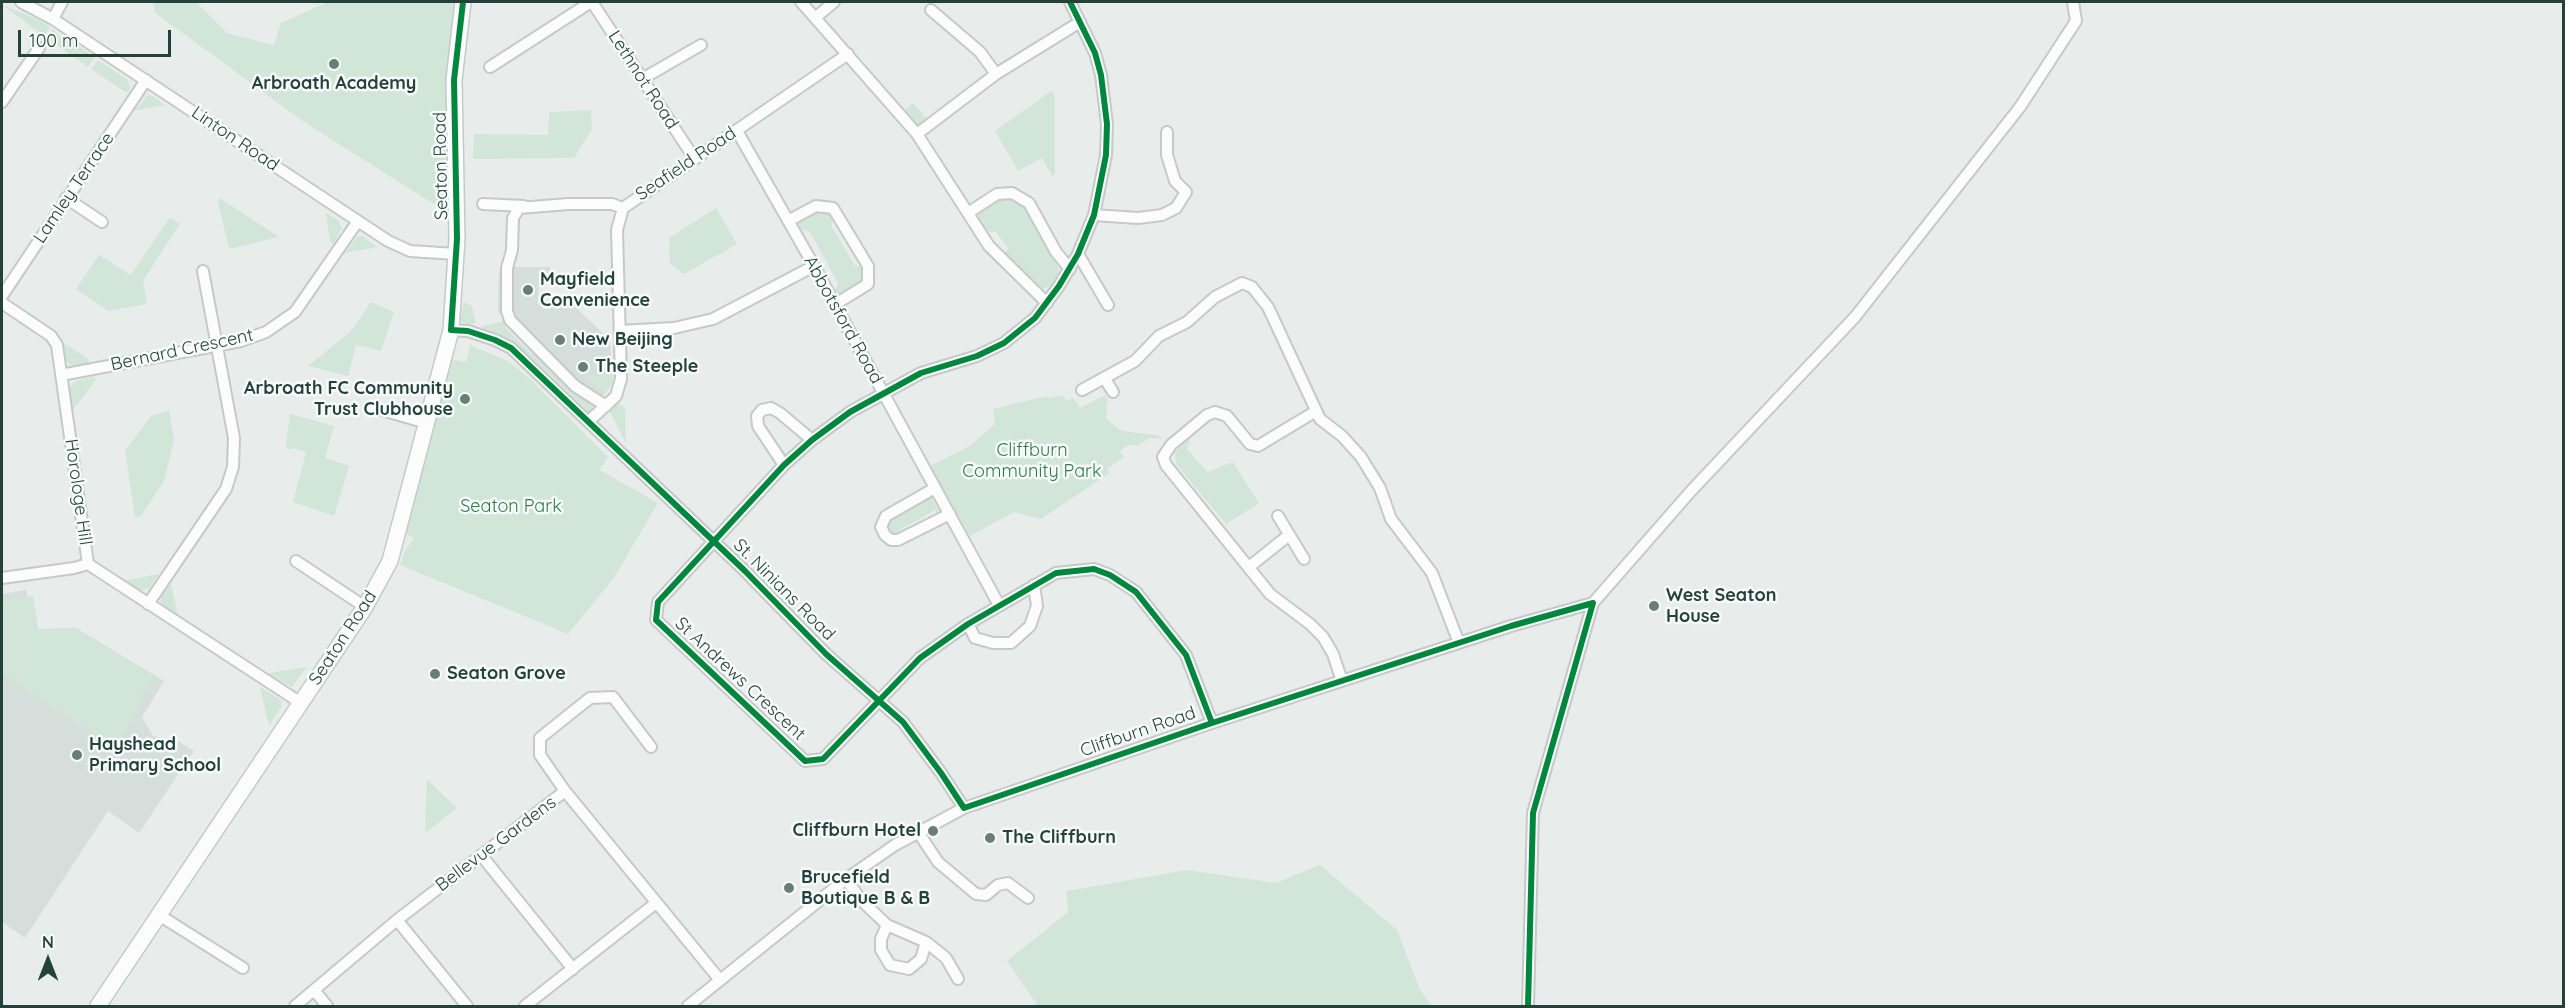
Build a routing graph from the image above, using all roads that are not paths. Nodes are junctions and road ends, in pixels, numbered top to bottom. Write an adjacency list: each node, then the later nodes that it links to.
1 (21, 2): 11 (street, Linton Road)
2 (62, 2): 11 (street)
3 (463, 2): 34 (street, Seaton Road)
4 (591, 2): 16 (street); 18 (street, Lethnot Road)
5 (801, 2): 10 (street)
6 (834, 2): 10 (street)
7 (1070, 2): 12 (street)
8 (2073, 2): 70 (street)
9 (931, 10): 17 (street)
10 (815, 18): 15 (street)
11 (53, 19): 19 (street, Linton Road)
12 (1080, 22): 17 (street); 30 (street)
13 (701, 45): 18 (street)
14 (39, 48): 20 (street)
15 (848, 54): 21 (street, Seafield Road); 23 (street)
16 (490, 67)
17 (996, 74): 23 (street)
18 (642, 79): 24 (street, Lethnot Road)
19 (146, 80): 25 (street, Lamley Terrace); 31 (street, Linton Road)
20 (2, 102)
21 (736, 131): 24 (street, Seafield Road); 32 (street, Abbotsford Road)
22 (1167, 132): 30 (street)
23 (917, 134): 29 (street)
24 (694, 158): 28 (street, Seafield Road)
25 (66, 198): 33 (street); 39 (street, Lamley Terrace)
26 (483, 204): 27 (street)
27 (524, 206): 28 (street); 52 (street)
28 (623, 208): 45 (street, Seafield Road)
29 (968, 213): 38 (street); 41 (street)
30 (1094, 215): 35 (street)
31 (358, 221): 34 (street, Linton Road); 46 (street, Bernard Crescent)
32 (788, 221): 36 (street, Abbotsford Road); 42 (street)
33 (102, 222)
34 (456, 254): 44 (street, Seaton Road)
35 (1078, 254): 38 (street); 43 (street)
36 (814, 266): 42 (street, Abbotsford Road); 45 (street)
37 (203, 270): 46 (street)
38 (1070, 270): 41 (street)
39 (2, 296)
40 (2, 303): 47 (street, Horologe Hill)
41 (1047, 303): 51 (street)
42 (834, 305): 51 (street, Abbotsford Road)
43 (1108, 305)
44 (451, 330): 55 (street, St. Ninians Road); 56 (street, Seaton Road)
45 (620, 331): 52 (street, Seafield Road)
46 (215, 346): 47 (street, Bernard Crescent); 71 (street)
47 (61, 375): 66 (street, Horologe Hill)
48 (1105, 379): 49 (street); 50 (street); 54 (street)
49 (1082, 390)
50 (1113, 392)
51 (883, 393): 57 (street); 59 (street, Abbotsford Road)
52 (606, 406): 55 (street, Seafield Road)
53 (371, 407): 56 (street)
54 (1316, 411): 67 (street); 75 (street)
55 (589, 421): 63 (street, St. Ninians Road)
56 (427, 423): 73 (street, Seaton Road)
57 (812, 440): 58 (street); 58 (street)
58 (784, 465): 63 (street)
59 (935, 488): 60 (street, Abbotsford Road); 60 (street)
60 (950, 514): 72 (street, Abbotsford Road)
61 (1278, 516): 62 (street)
62 (1289, 535): 64 (street); 67 (street)
63 (713, 540): 77 (street, St. Ninians Road); 77 (street, St Andrews Crescent)
64 (1304, 559)
65 (296, 561): 73 (street)
66 (88, 564): 68 (street); 71 (street, Horologe Hill)
67 (1249, 567): 76 (street)
68 (2, 578)
69 (1034, 585): 72 (street); 74 (street); 79 (street)
70 (1593, 603): 75 (street, Cliffburn Road); 103 (street)
71 (148, 604): 78 (street, Horologe Hill)
72 (999, 605): 74 (street)
73 (365, 607): 78 (street, Seaton Road)
74 (968, 624): 77 (street)
75 (1459, 643): 76 (street, Cliffburn Road)
76 (1342, 681): 79 (street, Cliffburn Road)
77 (879, 700): 82 (street, St. Ninians Road)
78 (301, 703): 88 (street, Seaton Road)
79 (1212, 723): 82 (street, Cliffburn Road)
80 (651, 747): 81 (street)
81 (565, 791): 84 (street, Bellevue Gardens); 87 (street, Bellevue Gardens)
82 (964, 808): 83 (street, Cliffburn Road)
83 (918, 832): 85 (street, Cliffburn Road); 86 (street)
84 (481, 855): 89 (street, Bellevue Gardens); 93 (street)
85 (846, 879): 90 (street); 95 (street, Cliffburn Road)
86 (1028, 898)
87 (656, 903): 93 (street); 95 (street, Bellevue Gardens)
88 (159, 915): 92 (street); 97 (street, Seaton Road)
89 (397, 920): 96 (street, Bellevue Gardens); 100 (street)
90 (887, 925): 91 (street); 91 (street)
91 (926, 942): 94 (street)
92 (243, 968)
93 (573, 969): 101 (street)
94 (958, 979)
95 (720, 980): 102 (street, Cliffburn Road)
96 (314, 990): 98 (street, Bellevue Gardens); 99 (street)
97 (98, 1006)
98 (295, 1006)
99 (327, 1006)
100 (467, 1006)
101 (525, 1006)
102 (688, 1006)
103 (1528, 1006)

